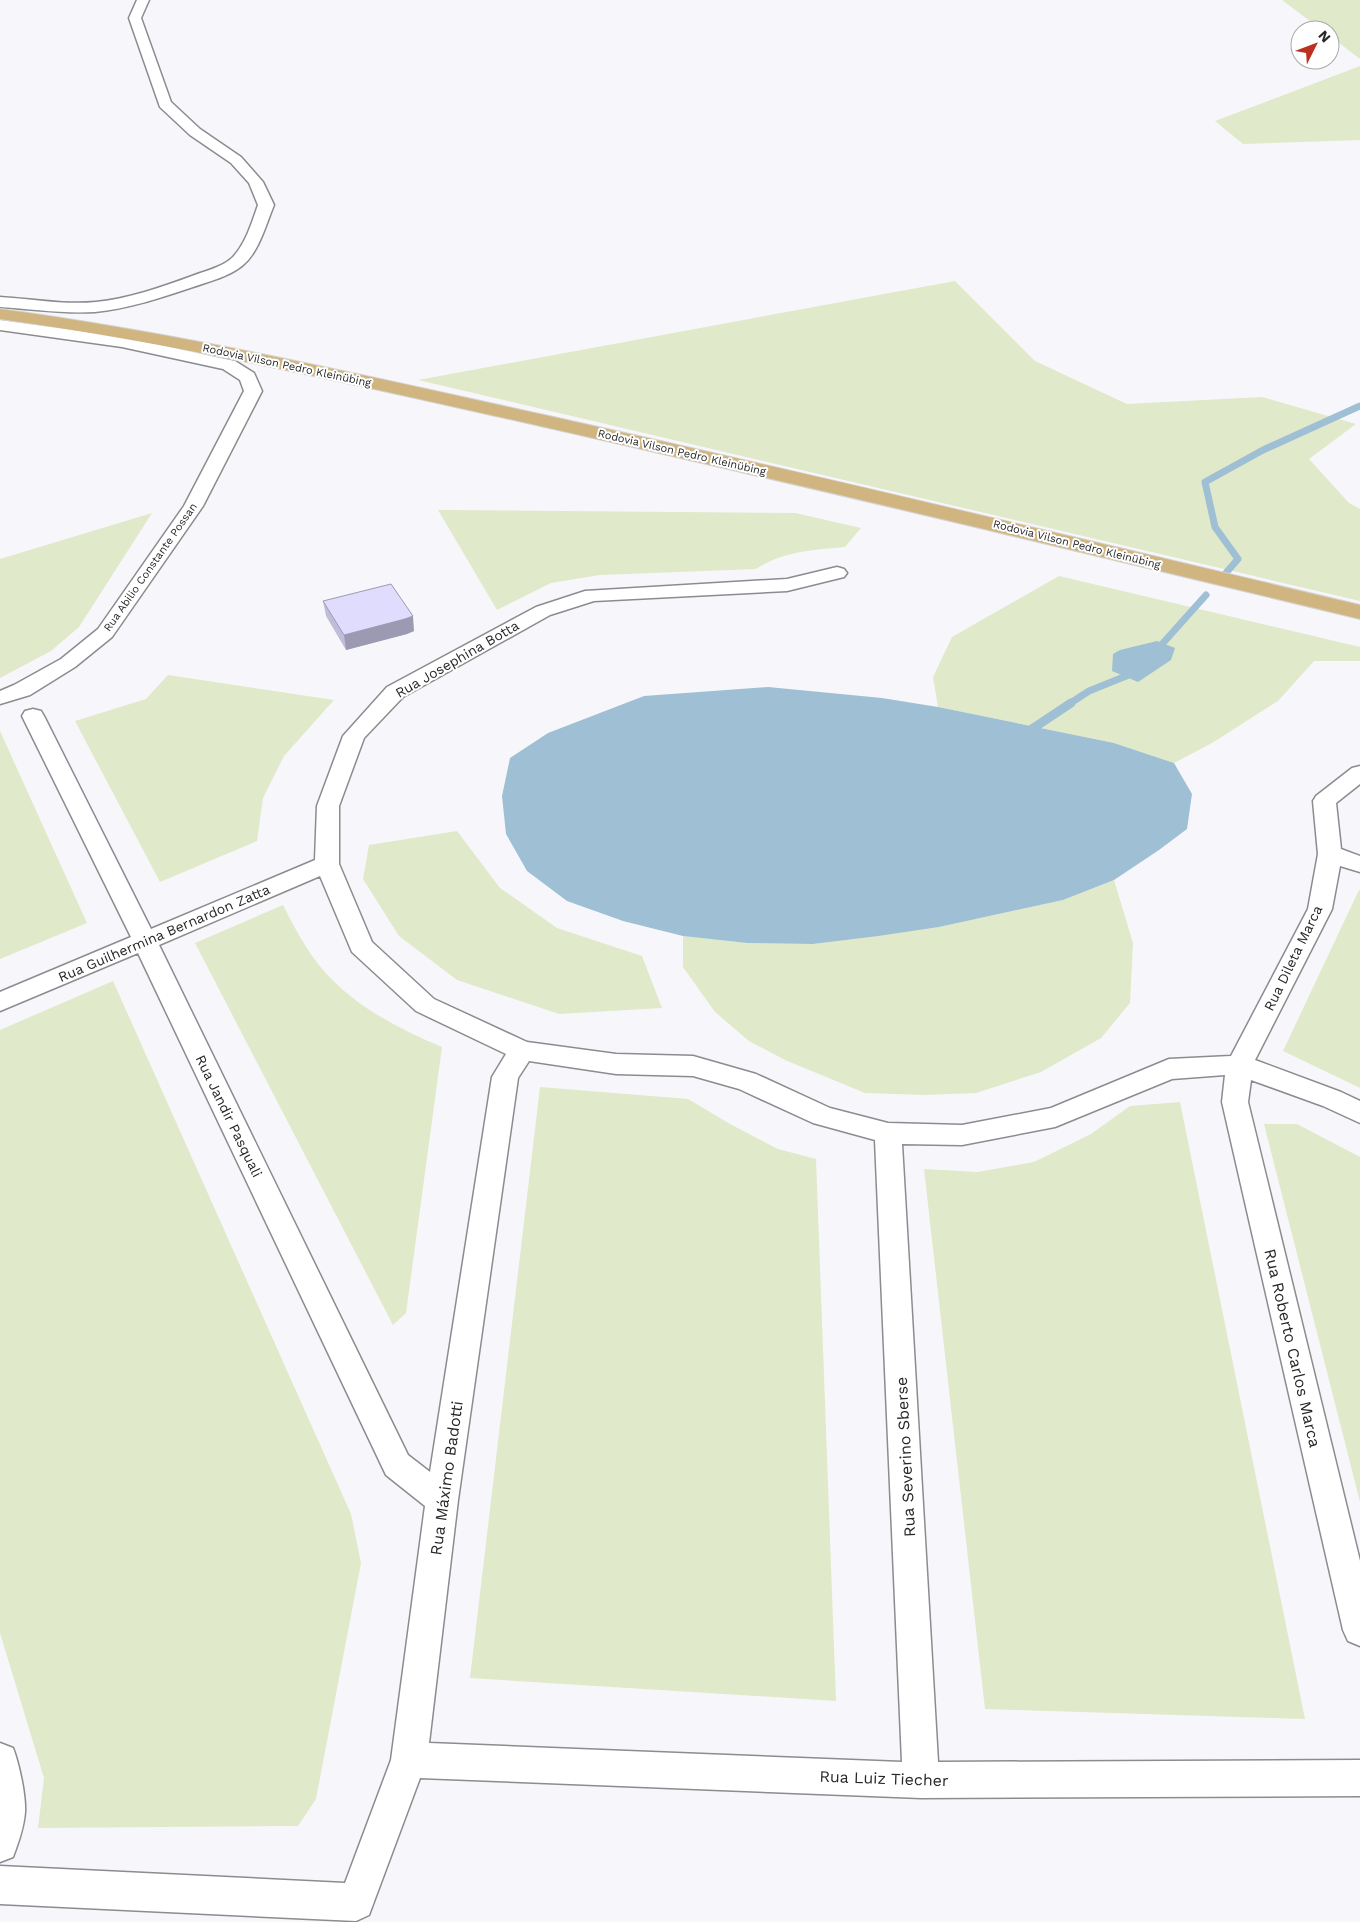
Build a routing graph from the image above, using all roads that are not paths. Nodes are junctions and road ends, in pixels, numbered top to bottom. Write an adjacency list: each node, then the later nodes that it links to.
1 (143, 0): 2 (street)
2 (0, 302)
3 (0, 314): 6 (main road, Rodovia Vilson Pedro Kleinübing)
4 (0, 325): 7 (street, Rua Abilio Constante Possan)
5 (837, 573): 11 (street, Rua Josephina Botta)
6 (1360, 612)
7 (0, 698)
8 (33, 716): 13 (street, Rua Jandir Pasquali)
9 (1360, 773): 10 (street, Rua Dileta Marca)
10 (1330, 854): 12 (street); 16 (street, Rua Dileta Marca)
11 (327, 864): 13 (street, Rua Guilhermina Bernardon Zatta); 15 (street, Rua Josephina Botta)
12 (1360, 864)
13 (145, 940): 14 (street, Rua Guilhermina Bernardon Zatta); 19 (street, Rua Jandir Pasquali)
14 (0, 1002)
15 (522, 1051): 18 (street, Rua Josephina Botta); 19 (street, Rua Máximo Badotti)
16 (1239, 1065): 17 (street, Rua Josephina Botta); 18 (street, Rua Josephina Botta); 20 (street, Rua Roberto Carlos Marca)
17 (1360, 1113)
18 (888, 1133): 24 (street, Rua Severino Sberse)
19 (442, 1500): 22 (street, Rua Máximo Badotti)
20 (1360, 1630)
21 (0, 1760): 25 (street)
22 (409, 1760): 24 (street, Rua Luiz Tiecher); 26 (street, Rua Máximo Badotti)
23 (1360, 1778): 24 (street, Rua Luiz Tiecher)
24 (921, 1780)
25 (0, 1844)
26 (0, 1885)

